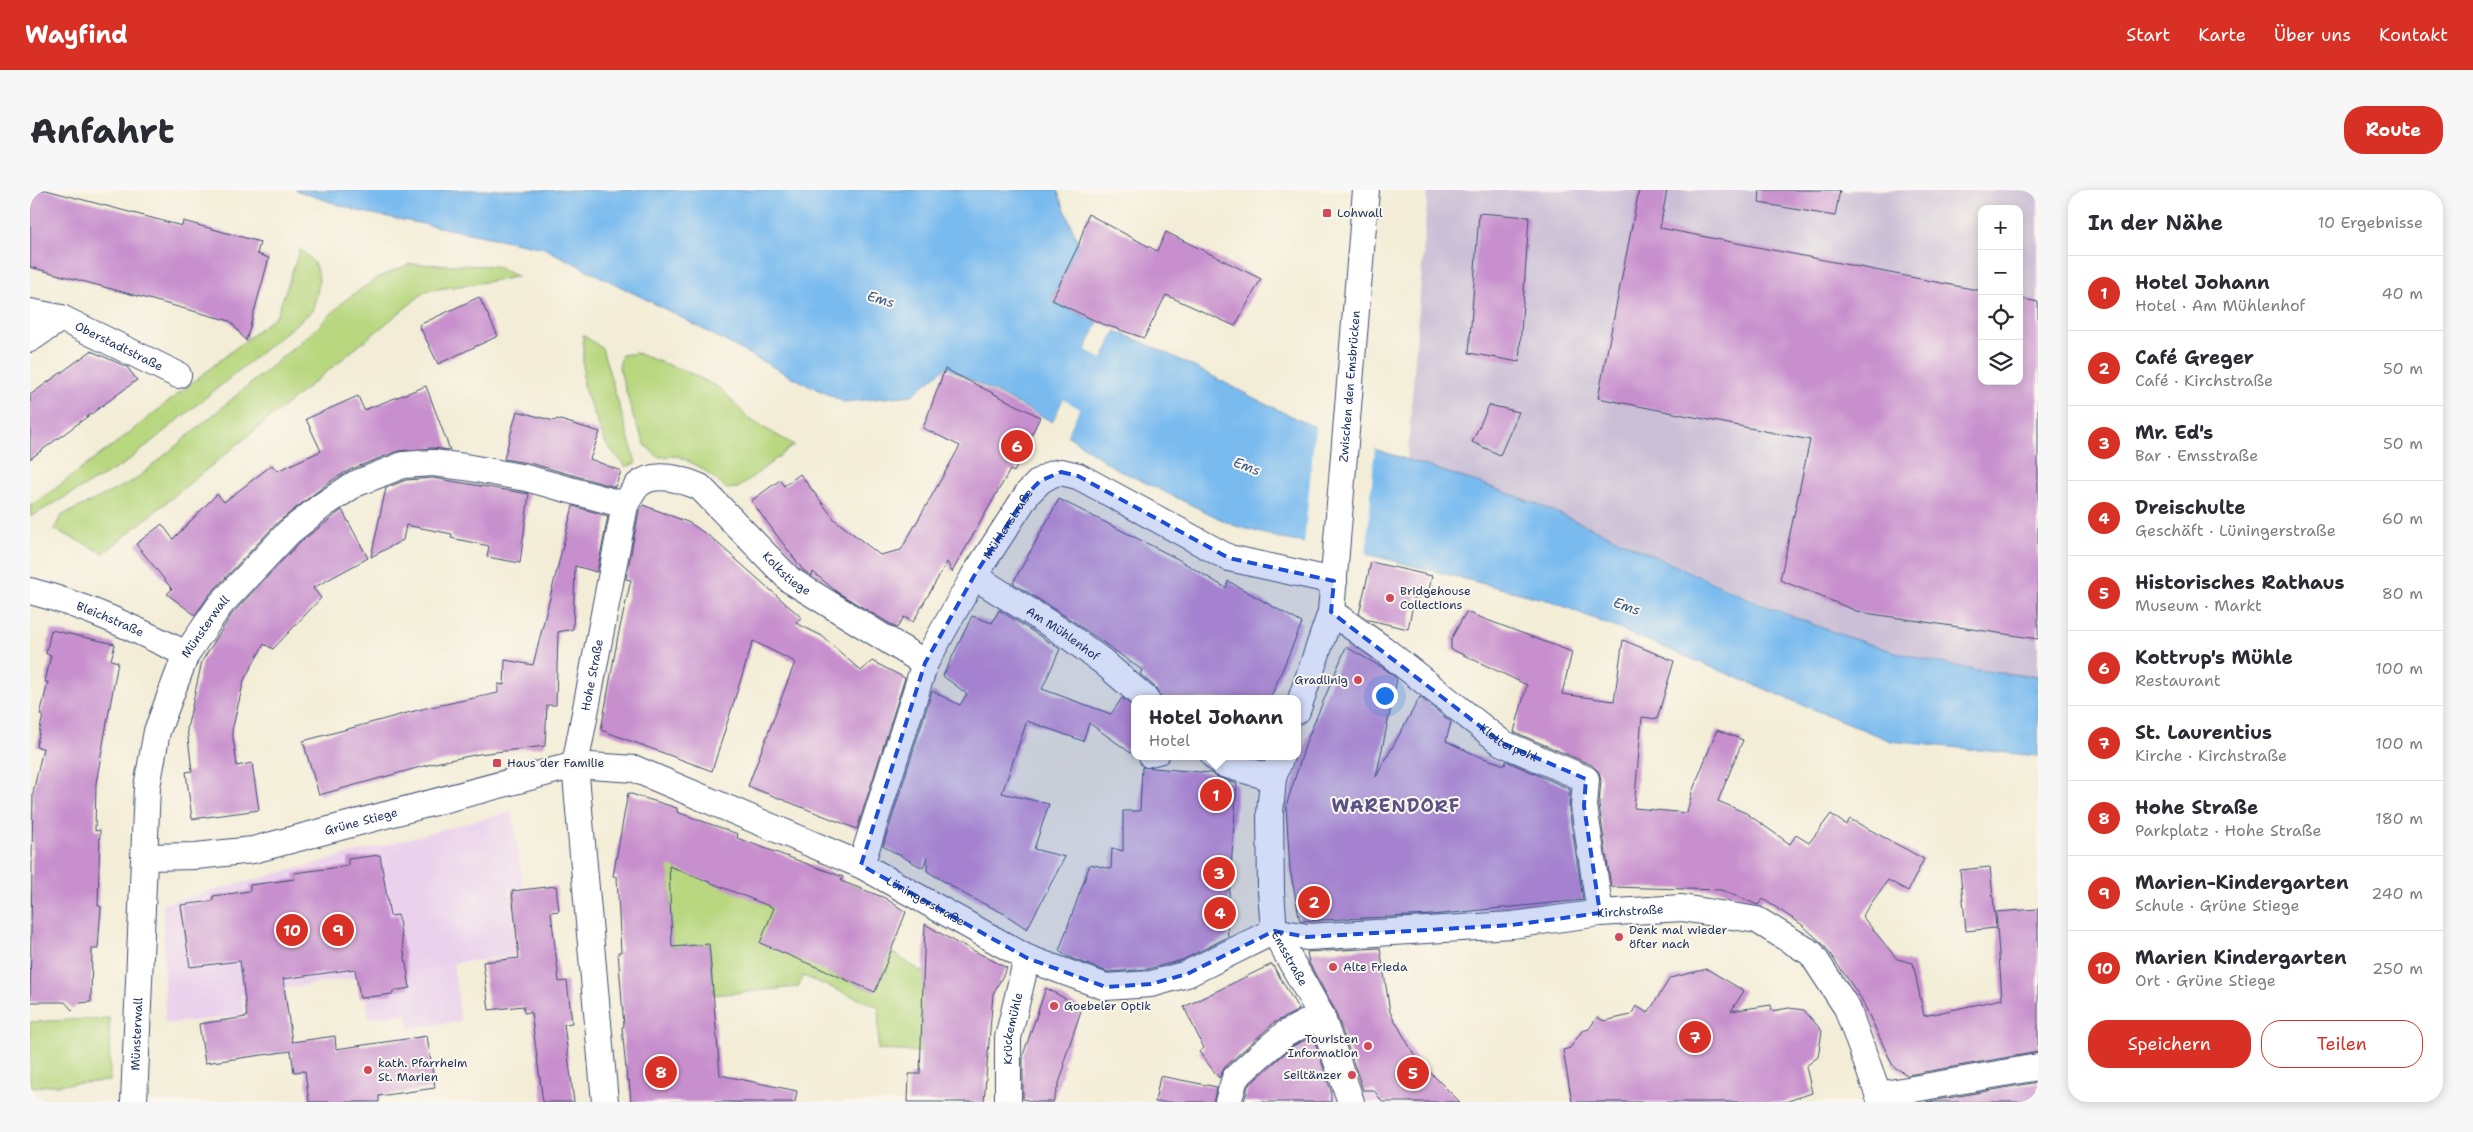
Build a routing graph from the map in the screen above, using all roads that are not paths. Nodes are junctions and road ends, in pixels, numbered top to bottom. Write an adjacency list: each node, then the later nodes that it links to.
1 (1366, 190): 8 (street, Zwischen den Emsbrücken)
2 (30, 312): 3 (street, Oberstadtstraße)
3 (61, 318): 4 (street, Oberstadtstraße); 5 (street, Oberstadtstraße)
4 (30, 339)
5 (178, 375)
6 (660, 477): 7 (street, Hohe Straße); 13 (street, Kolkstiege)
7 (625, 506): 12 (street, Münsterwall); 17 (street, Hohe Straße)
8 (1334, 569): 9 (street, Mühlenstraße); 11 (street)
9 (974, 576): 13 (street, Mühlenstraße); 14 (street, Am Mühlenhof)
10 (30, 591): 12 (street, Bleichstraße)
11 (1331, 612): 15 (street); 21 (street, Kletterpohl)
12 (186, 654): 19 (street, Münsterwall)
13 (925, 663): 20 (street, Mühlenstraße)
14 (1141, 695)
15 (1301, 699)
16 (1218, 760): 18 (street)
17 (575, 766): 19 (street, Grüne Stiege); 20 (street, Lüningerstraße); 29 (street, Hohe Straße)
18 (1277, 767): 22 (street, Emsstraße)
19 (145, 857): 28 (street, Münsterwall)
20 (862, 865): 23 (street, Lüningerstraße)
21 (1600, 913): 22 (street, Kirchstraße); 27 (street, Kirchstraße)
22 (1274, 931): 23 (street, Lüningerstraße); 24 (street, Emsstraße)
23 (1027, 958): 30 (street, Krückemühle)
24 (1321, 1015): 26 (street, Emsstraße); 31 (street)
25 (2038, 1068): 27 (street)
26 (1349, 1097)
27 (1880, 1099)
28 (134, 1102)
29 (605, 1102)
30 (1008, 1102)
31 (1228, 1102)

